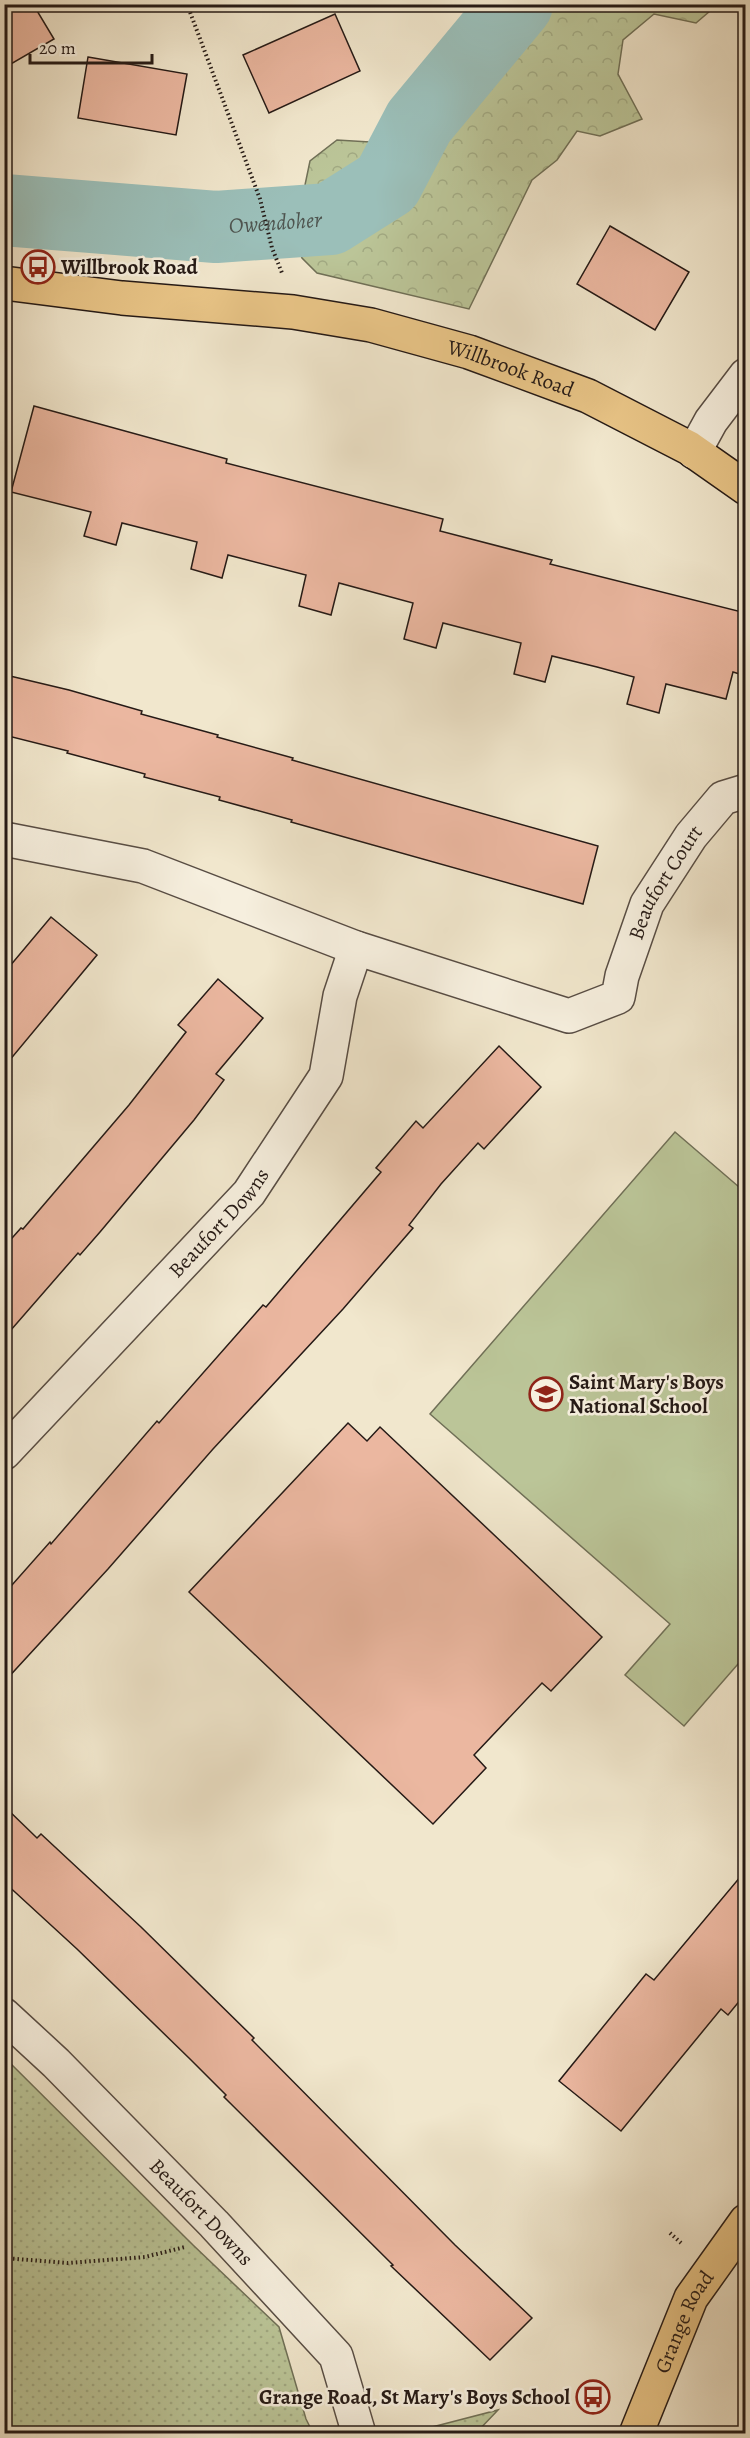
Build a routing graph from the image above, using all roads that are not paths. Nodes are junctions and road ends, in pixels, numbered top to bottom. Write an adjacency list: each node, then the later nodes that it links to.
1 (4, 283): 3 (main road, Willbrook Road)
2 (746, 375): 3 (street)
3 (694, 452): 4 (main road, Willbrook Road)
4 (746, 488)
5 (746, 791): 7 (street, Beaufort Court)
6 (4, 838): 7 (street)
7 (356, 948): 8 (street, Beaufort Downs)
8 (4, 1453)
9 (4, 2015): 11 (street, Beaufort Downs)
10 (746, 2221): 12 (main road, Grange Road)
11 (359, 2433)
12 (636, 2433)

